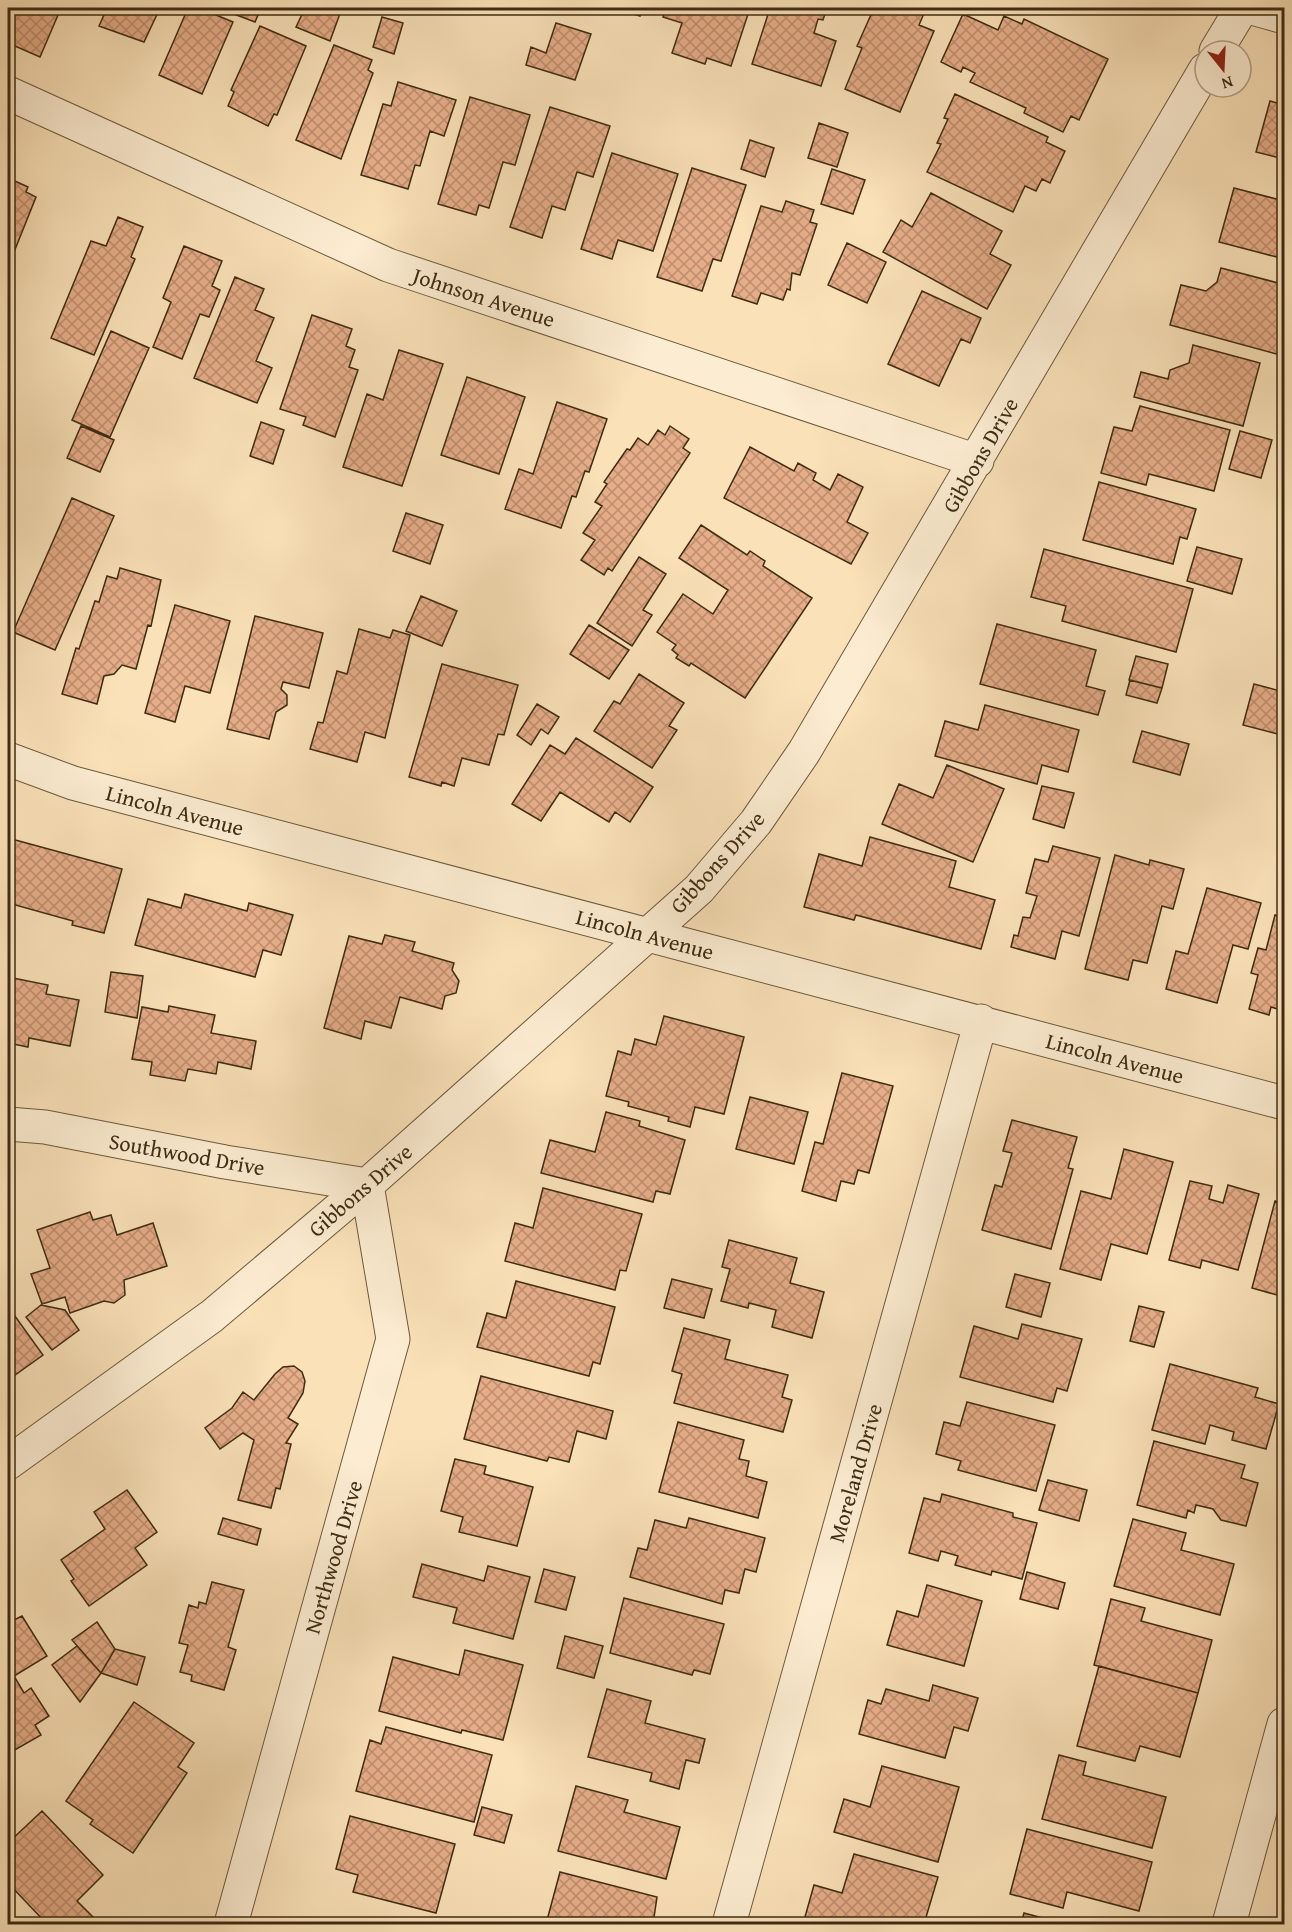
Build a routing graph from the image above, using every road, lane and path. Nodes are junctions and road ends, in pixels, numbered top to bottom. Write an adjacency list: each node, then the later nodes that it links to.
1 (1242, 8): 4 (street)
2 (1252, 8): 3 (street)
3 (1284, 17)
4 (1223, 39)
5 (1193, 91): 7 (street, Gibbons Drive)
6 (8, 93): 7 (street, Johnson Avenue)
7 (977, 461): 9 (street, Gibbons Drive)
8 (8, 759): 9 (street, Lincoln Avenue)
9 (647, 935): 10 (street, Lincoln Avenue); 13 (street, Gibbons Drive)
10 (981, 1021): 11 (street, Lincoln Avenue); 17 (street, Moreland Drive)
11 (1284, 1103)
12 (8, 1124): 13 (street, Southwood Drive)
13 (368, 1185): 14 (street, Gibbons Drive); 16 (street, Northwood Drive)
14 (8, 1463)
15 (1284, 1724): 18 (street)
16 (235, 1924)
17 (729, 1924)
18 (1229, 1924)

